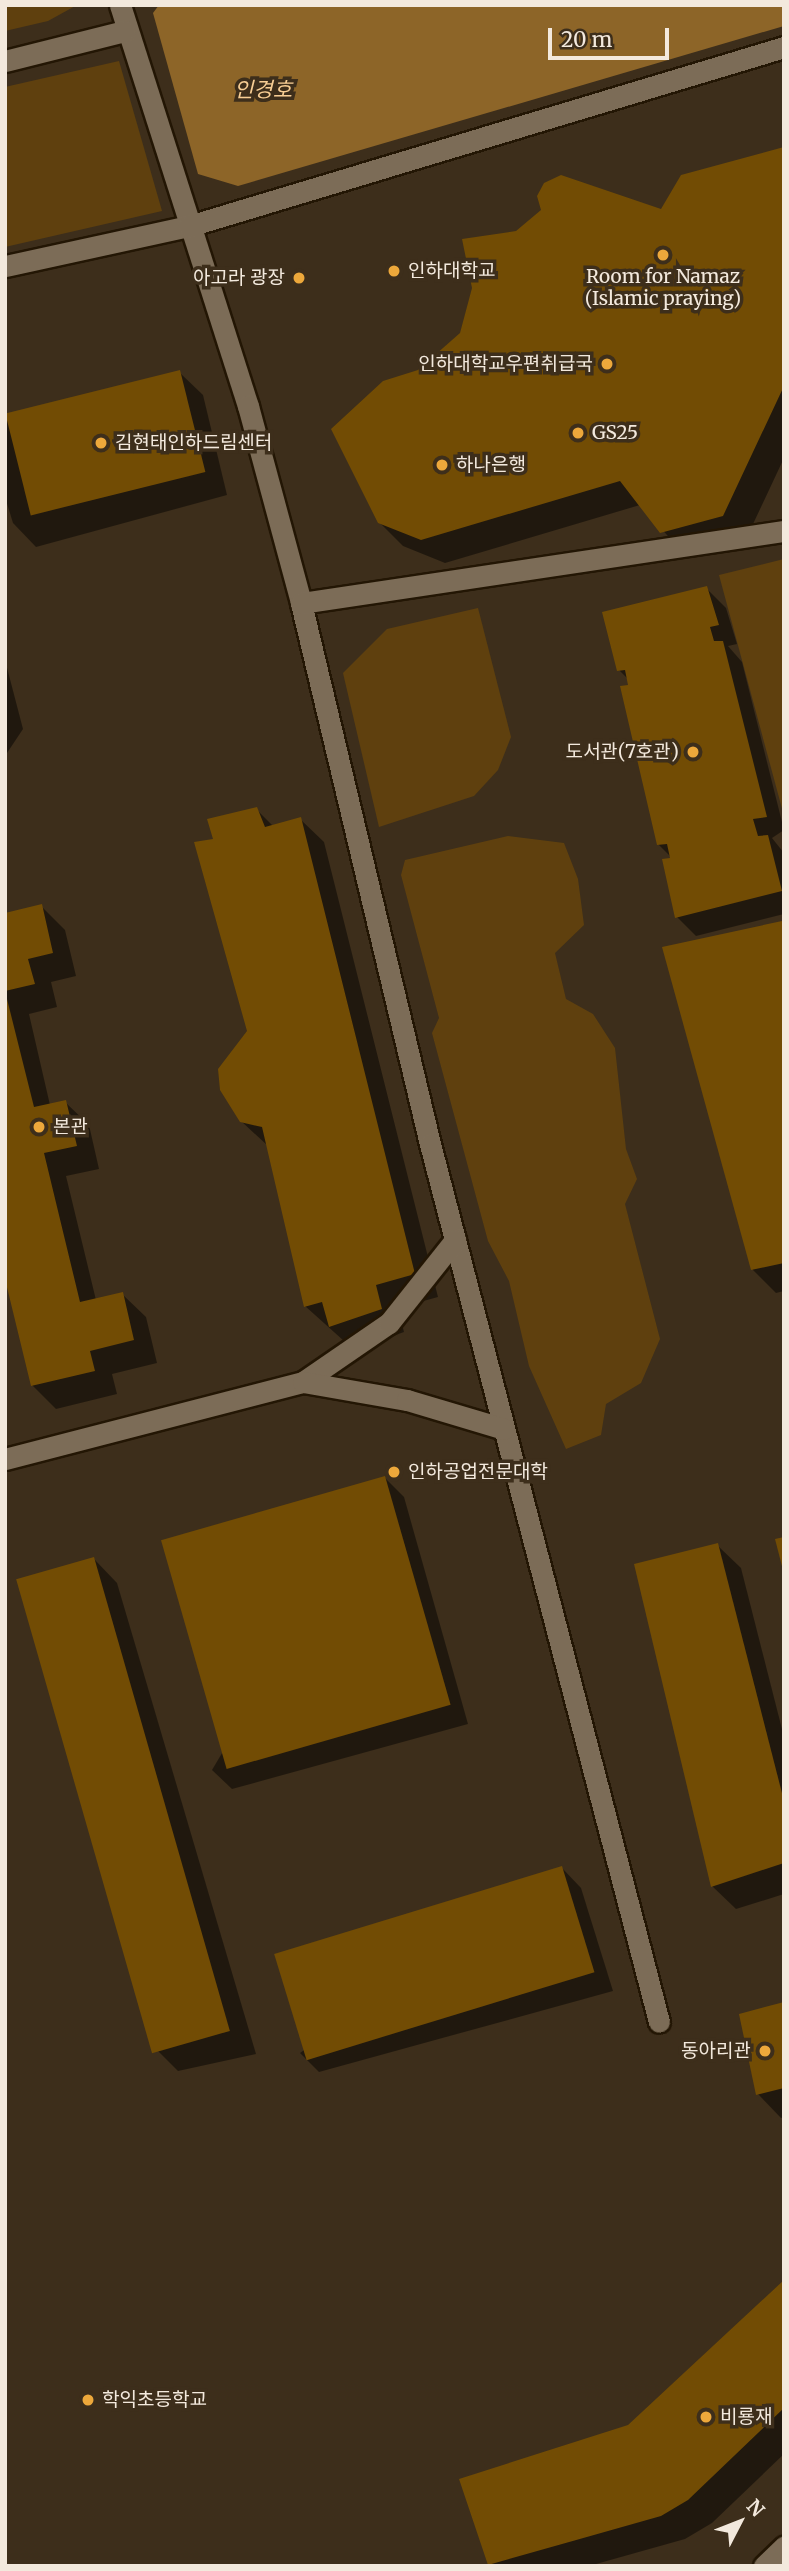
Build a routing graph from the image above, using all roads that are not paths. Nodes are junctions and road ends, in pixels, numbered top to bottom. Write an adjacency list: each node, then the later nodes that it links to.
1 (120, 5): 2 (lane)
2 (124, 31): 4 (lane); 5 (lane)
3 (784, 47): 5 (lane)
4 (5, 61)
5 (189, 226): 6 (lane); 8 (lane)
6 (5, 266)
7 (784, 531): 8 (lane)
8 (300, 603): 9 (lane)
9 (455, 1240): 10 (lane); 11 (lane)
10 (303, 1382): 11 (lane); 12 (lane)
11 (504, 1429): 13 (lane)
12 (5, 1459)
13 (659, 2022)
14 (784, 2548): 15 (lane)
15 (764, 2566)

